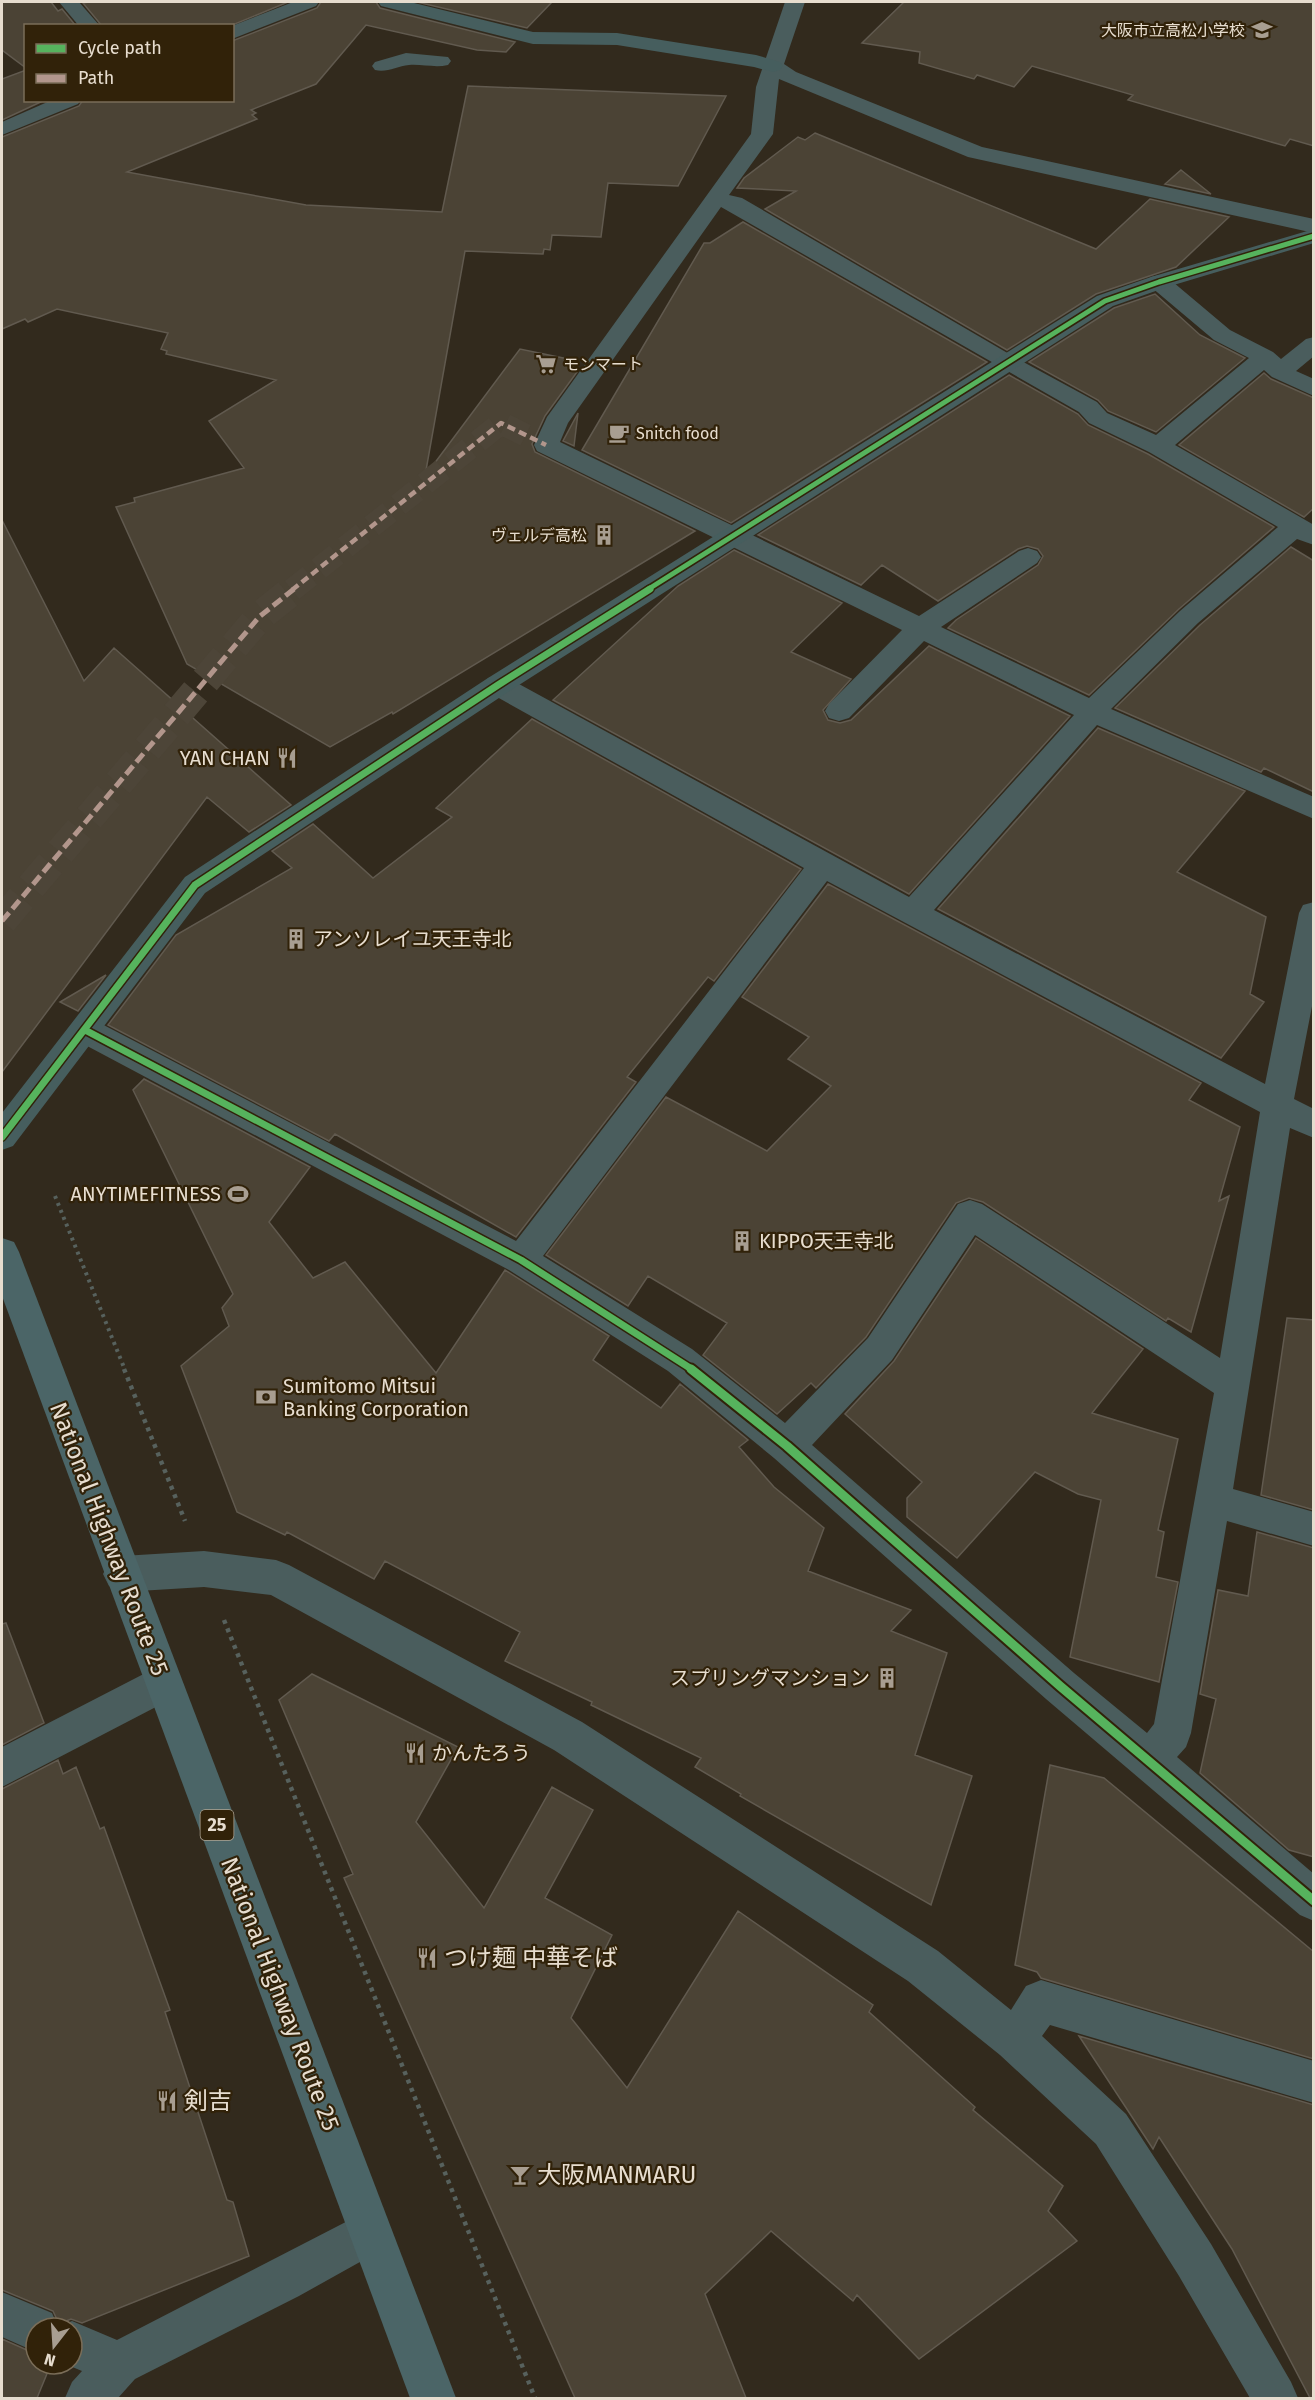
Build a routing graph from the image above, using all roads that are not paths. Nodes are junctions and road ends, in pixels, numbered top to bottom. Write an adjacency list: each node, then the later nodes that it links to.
1 (69, 2): 5 (street)
2 (309, 2): 6 (street)
3 (388, 2): 9 (street)
4 (795, 2): 9 (street)
5 (88, 24)
6 (234, 32)
7 (441, 61): 8 (lane)
8 (382, 66)
9 (773, 66): 12 (street); 13 (street)
10 (66, 102): 11 (street)
11 (2, 129)
12 (717, 199): 17 (street); 22 (street)
13 (1314, 226)
14 (1314, 236): 15 (street)
15 (1159, 282): 17 (street); 18 (street)
16 (1314, 344): 18 (street)
17 (1008, 363): 20 (street); 22 (street)
18 (1273, 364): 19 (street); 20 (street)
19 (1314, 389)
20 (1158, 446): 21 (street)
21 (1308, 532): 27 (street)
22 (734, 535): 24 (street); 25 (street)
23 (1028, 557): 24 (street)
24 (920, 628): 26 (street); 27 (street)
25 (498, 686): 29 (street); 32 (street)
26 (839, 711)
27 (1093, 712): 28 (street); 30 (street)
28 (1314, 809)
29 (823, 865): 30 (street); 37 (street)
30 (913, 913): 33 (street)
31 (1314, 913): 33 (street)
32 (85, 1030): 35 (street); 37 (street)
33 (1276, 1107): 34 (street); 38 (street)
34 (1314, 1125)
35 (2, 1137)
36 (2, 1252): 42 (highway, National Highway Route 25 / 25)
37 (521, 1260): 39 (street)
38 (1233, 1386): 39 (street); 40 (street)
39 (787, 1446): 44 (street)
40 (1213, 1500): 41 (street); 44 (street)
41 (1314, 1529)
42 (123, 1574): 43 (highway, National Highway Route 25 / 25); 47 (street)
43 (163, 1683): 45 (street); 49 (highway, National Highway Route 25 / 25)
44 (1150, 1760): 46 (street)
45 (2, 1768)
46 (1314, 1901)
47 (1015, 2040): 48 (street); 56 (street)
48 (1314, 2082)
49 (369, 2232): 53 (street); 55 (highway, National Highway Route 25 / 25)
50 (2, 2315): 51 (street)
51 (24, 2324)
52 (84, 2349): 53 (street)
53 (119, 2363): 54 (street)
54 (88, 2398)
55 (433, 2398)
56 (1275, 2398)

